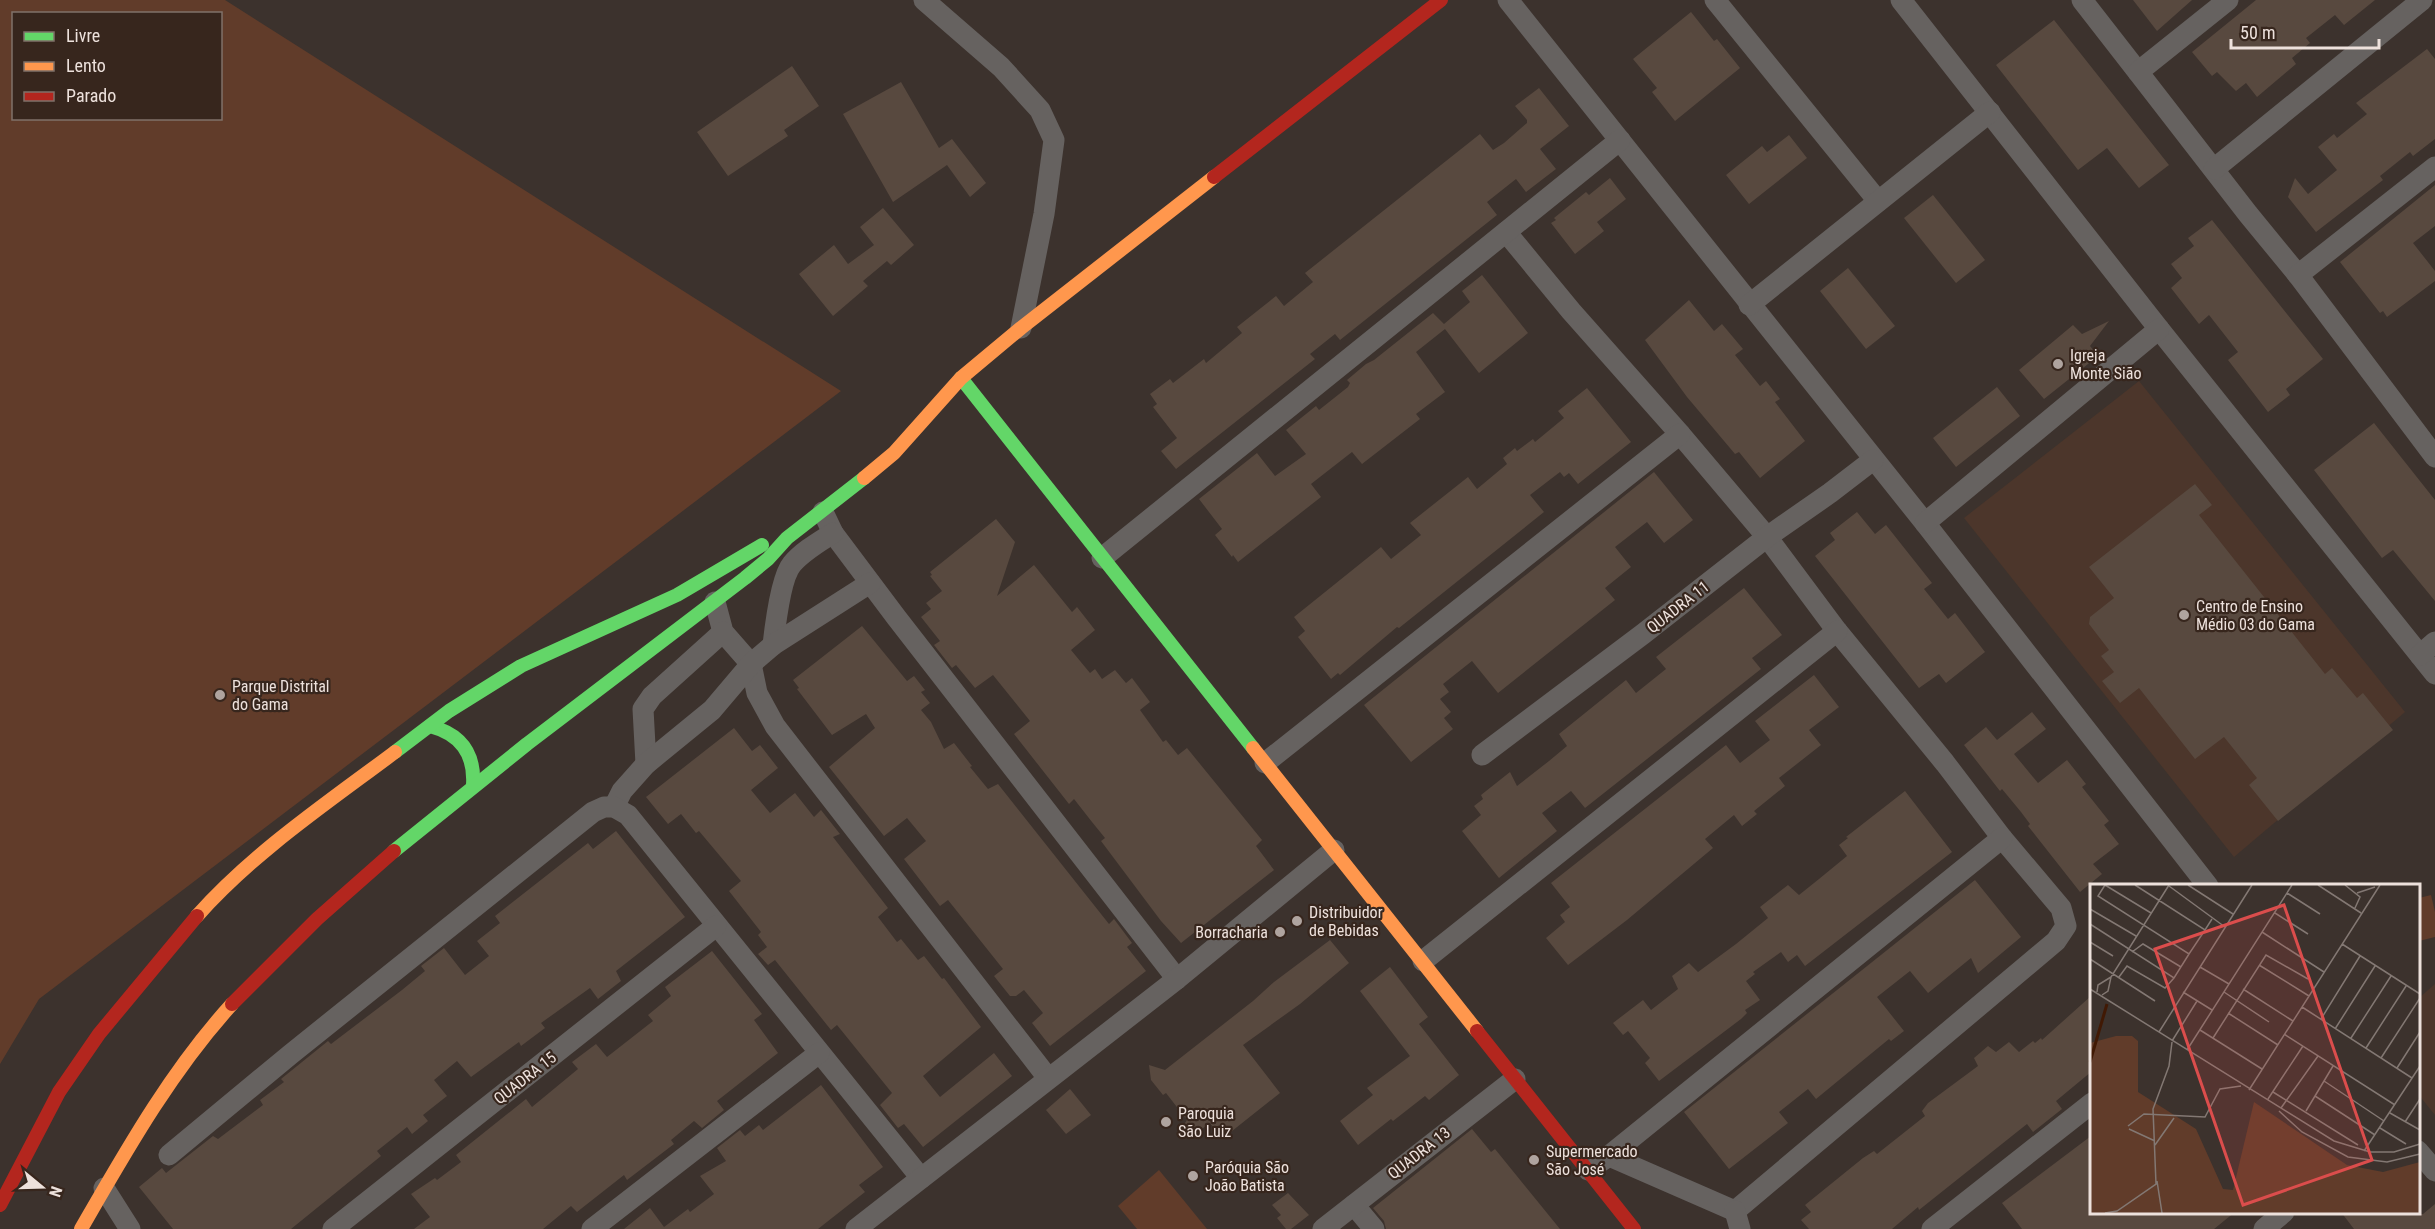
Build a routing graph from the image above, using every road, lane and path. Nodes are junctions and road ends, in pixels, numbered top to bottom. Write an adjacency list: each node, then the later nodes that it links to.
1 (924, 0): 18 (street)
2 (1441, 0): 18 (main road)
3 (1508, 0): 11 (street)
4 (1715, 0): 14 (street)
5 (1901, 0): 10 (street)
6 (2082, 0): 9 (street)
7 (2228, 0): 9 (street)
8 (2422, 0): 13 (street)
9 (2138, 72): 13 (street)
10 (1990, 112): 14 (street); 19 (street)
11 (1620, 140): 15 (street); 17 (street)
12 (2435, 167): 16 (street)
13 (2214, 169): 16 (street)
14 (1878, 201): 17 (street)
15 (1506, 232): 21 (street); 29 (street)
16 (2298, 275): 22 (street)
17 (1749, 305): 23 (street)
18 (1021, 328): 20 (main road)
19 (2159, 329): 25 (street); 35 (street)
20 (961, 378): 24 (main road); 29 (main road)
21 (1680, 434): 27 (street); 40 (street)
22 (2435, 457)
23 (1874, 460): 25 (street); 27 (street, QUADRA 11)
24 (823, 512): 26 (street); 28 (main road)
25 (1925, 523): 46 (street)
26 (833, 533): 30 (street); 34 (street)
27 (1767, 537): 32 (street); 39 (street, QUADRA 11)
28 (787, 538): 31 (main road); 38 (main road)
29 (1101, 558): 40 (main road)
30 (870, 583): 34 (street); 49 (street)
31 (715, 602): 33 (street); 42 (main road)
32 (1837, 631): 44 (street); 48 (street)
33 (723, 632): 36 (street); 41 (street)
34 (774, 645): 36 (street)
35 (2427, 649): 37 (street)
36 (751, 664): 41 (street); 51 (street)
37 (2435, 674)
38 (430, 726): 42 (main road); 61 (main road)
39 (1482, 755)
40 (1265, 763): 45 (main road)
41 (646, 764): 43 (street)
42 (473, 784): 60 (main road)
43 (614, 807): 47 (street); 55 (street)
44 (2002, 837): 56 (street); 64 (street)
45 (1334, 850): 48 (main road); 49 (street)
46 (2207, 884)
47 (716, 926): 50 (street); 67 (street, QUADRA 15)
48 (1424, 961): 52 (main road)
49 (1177, 979): 51 (street)
50 (819, 1053): 59 (street); 68 (street)
51 (1048, 1078): 59 (street)
52 (1515, 1078): 57 (main road); 62 (street, QUADRA 13)
53 (2090, 1104): 73 (street)
54 (2420, 1153): 58 (street)
55 (169, 1155)
56 (1609, 1156): 57 (street); 64 (street)
57 (1588, 1170): 72 (main road)
58 (2435, 1171)
59 (921, 1178): 69 (street)
60 (104, 1188): 65 (main road); 66 (street)
61 (0, 1205)
62 (1354, 1205): 70 (street, QUADRA 13); 71 (street)
63 (2282, 1214): 74 (street)
64 (1737, 1220)
65 (81, 1229)
66 (129, 1229)
67 (333, 1229)
68 (592, 1229)
69 (856, 1229)
70 (1323, 1229)
71 (1374, 1229)
72 (1634, 1229)
73 (1932, 1229)
74 (2264, 1229)

